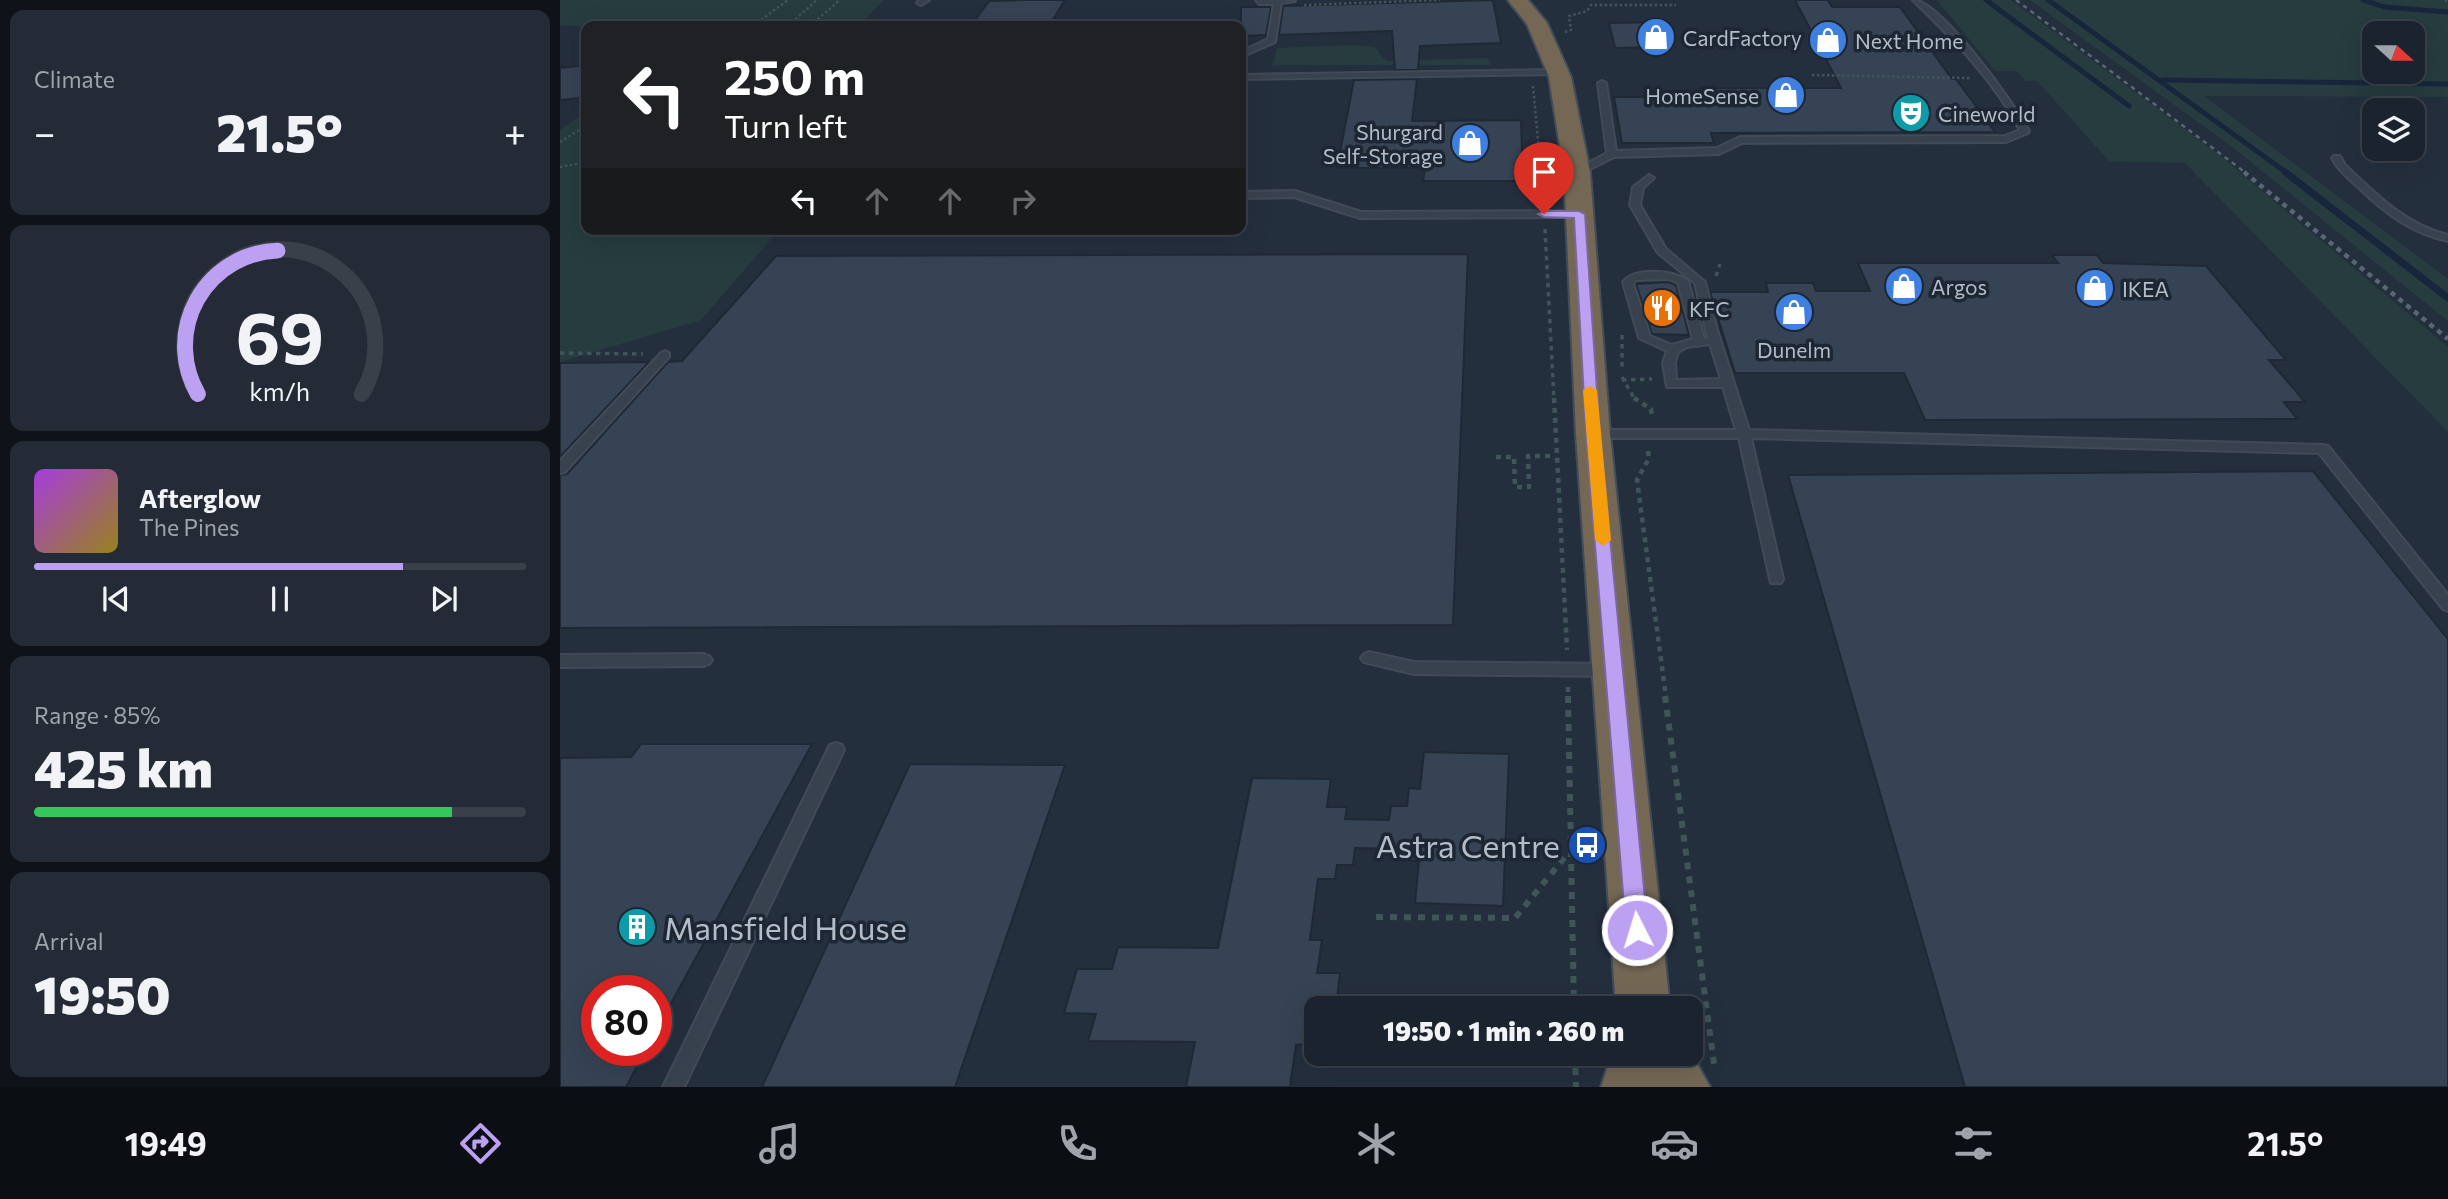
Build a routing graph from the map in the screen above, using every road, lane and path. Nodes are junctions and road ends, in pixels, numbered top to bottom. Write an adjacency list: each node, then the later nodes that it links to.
1 (788, 0): 11 (path)
2 (817, 0): 12 (path)
3 (840, 0): 13 (path)
4 (1440, 0): 9 (path)
5 (1518, 0): 17 (highway)
6 (1917, 0): 19 (lane)
7 (1291, 1): 9 (lane)
8 (1259, 2): 9 (lane)
9 (1278, 2): 15 (lane)
10 (1676, 5): 14 (path)
11 (760, 21)
12 (794, 21)
13 (816, 21)
14 (1557, 34)
15 (1246, 53)
16 (1812, 75): 19 (path)
17 (1545, 76): 18 (lane); 27 (highway); 30 (path)
18 (1246, 77)
19 (1988, 78): 23 (lane)
20 (1602, 83): 23 (lane)
21 (581, 129): 22 (path)
22 (560, 142)
23 (1612, 153): 27 (lane)
24 (2337, 158): 32 (lane)
25 (581, 163): 26 (path)
26 (560, 167)
27 (1577, 172): 31 (highway)
28 (1649, 178): 34 (lane)
29 (1246, 195): 30 (lane)
30 (1544, 214): 31 (lane); 45 (path)
31 (1579, 214): 42 (highway)
32 (2448, 239)
33 (1622, 330): 40 (path)
34 (1714, 341): 35 (lane); 41 (lane)
35 (1699, 342): 36 (lane); 36 (lane)
36 (1673, 350): 39 (lane)
37 (560, 352): 38 (path)
38 (665, 355): 47 (lane)
39 (1670, 379): 40 (path); 41 (lane)
40 (1622, 380): 44 (path)
41 (1728, 383): 43 (lane)
42 (1593, 434): 44 (lane); 53 (highway)
43 (1744, 434): 44 (lane); 48 (lane); 49 (lane)
44 (1645, 435): 62 (path)
45 (1555, 456): 46 (path); 53 (path)
46 (1496, 457)
47 (560, 469)
48 (1776, 579)
49 (2448, 605)
50 (1369, 658): 53 (lane)
51 (704, 660): 52 (lane)
52 (560, 661)
53 (1592, 670): 55 (path); 58 (highway)
54 (836, 750): 63 (lane)
55 (1569, 851): 56 (path); 57 (path)
56 (1376, 917)
57 (1574, 996)
58 (1641, 996)
59 (1575, 1066): 64 (path)
60 (1636, 1066): 65 (highway)
61 (1677, 1066): 62 (highway)
62 (1698, 1080)
63 (673, 1087)
64 (1576, 1087)
65 (1630, 1087)

